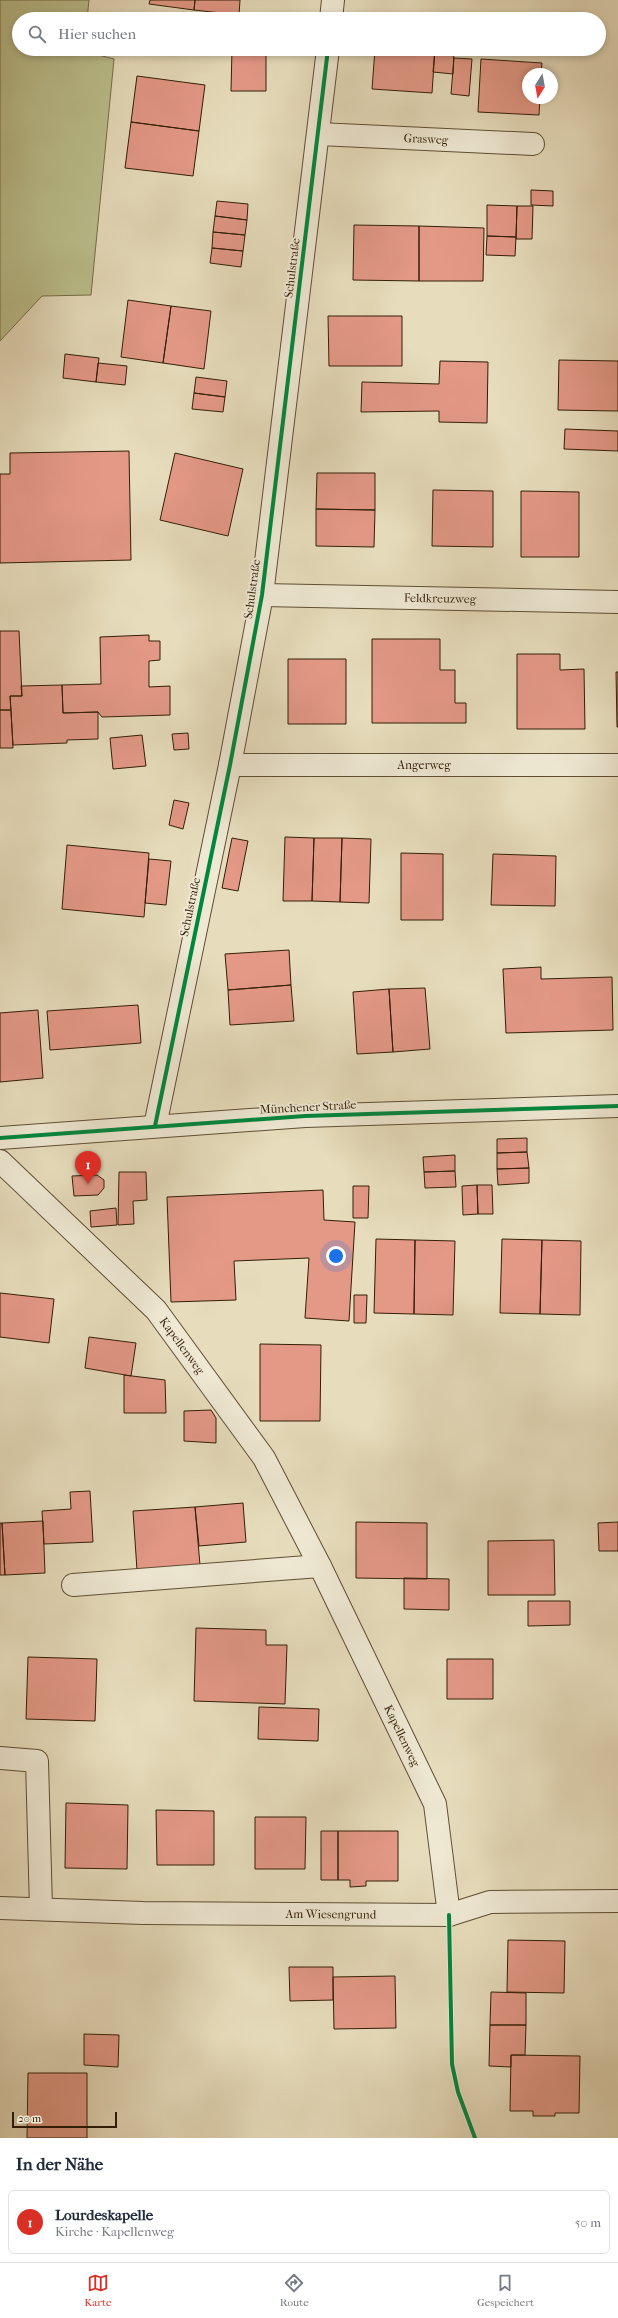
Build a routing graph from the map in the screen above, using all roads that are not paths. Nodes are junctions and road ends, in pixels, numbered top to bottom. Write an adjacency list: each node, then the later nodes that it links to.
1 (334, 0): 2 (street)
2 (332, 12)
3 (327, 56): 4 (street, Schulstraße)
4 (319, 134): 5 (street, Grasweg); 6 (street, Schulstraße)
5 (533, 144)
6 (262, 595): 7 (street, Feldkreuzweg); 9 (street, Schulstraße)
7 (618, 602)
8 (618, 765): 9 (street, Angerweg)
9 (230, 766): 11 (street, Schulstraße)
10 (618, 1106): 11 (street, Münchener Straße)
11 (155, 1126): 12 (street, Münchener Straße)
12 (0, 1138)
13 (0, 1161): 14 (street, Kapellenweg)
14 (320, 1566): 15 (street); 20 (street, Kapellenweg)
15 (73, 1585)
16 (0, 1758): 19 (street)
17 (618, 1901): 20 (street, Am Wiesengrund)
18 (0, 1908): 19 (street, Am Wiesengrund)
19 (41, 1909): 20 (street, Am Wiesengrund)
20 (449, 1915)

